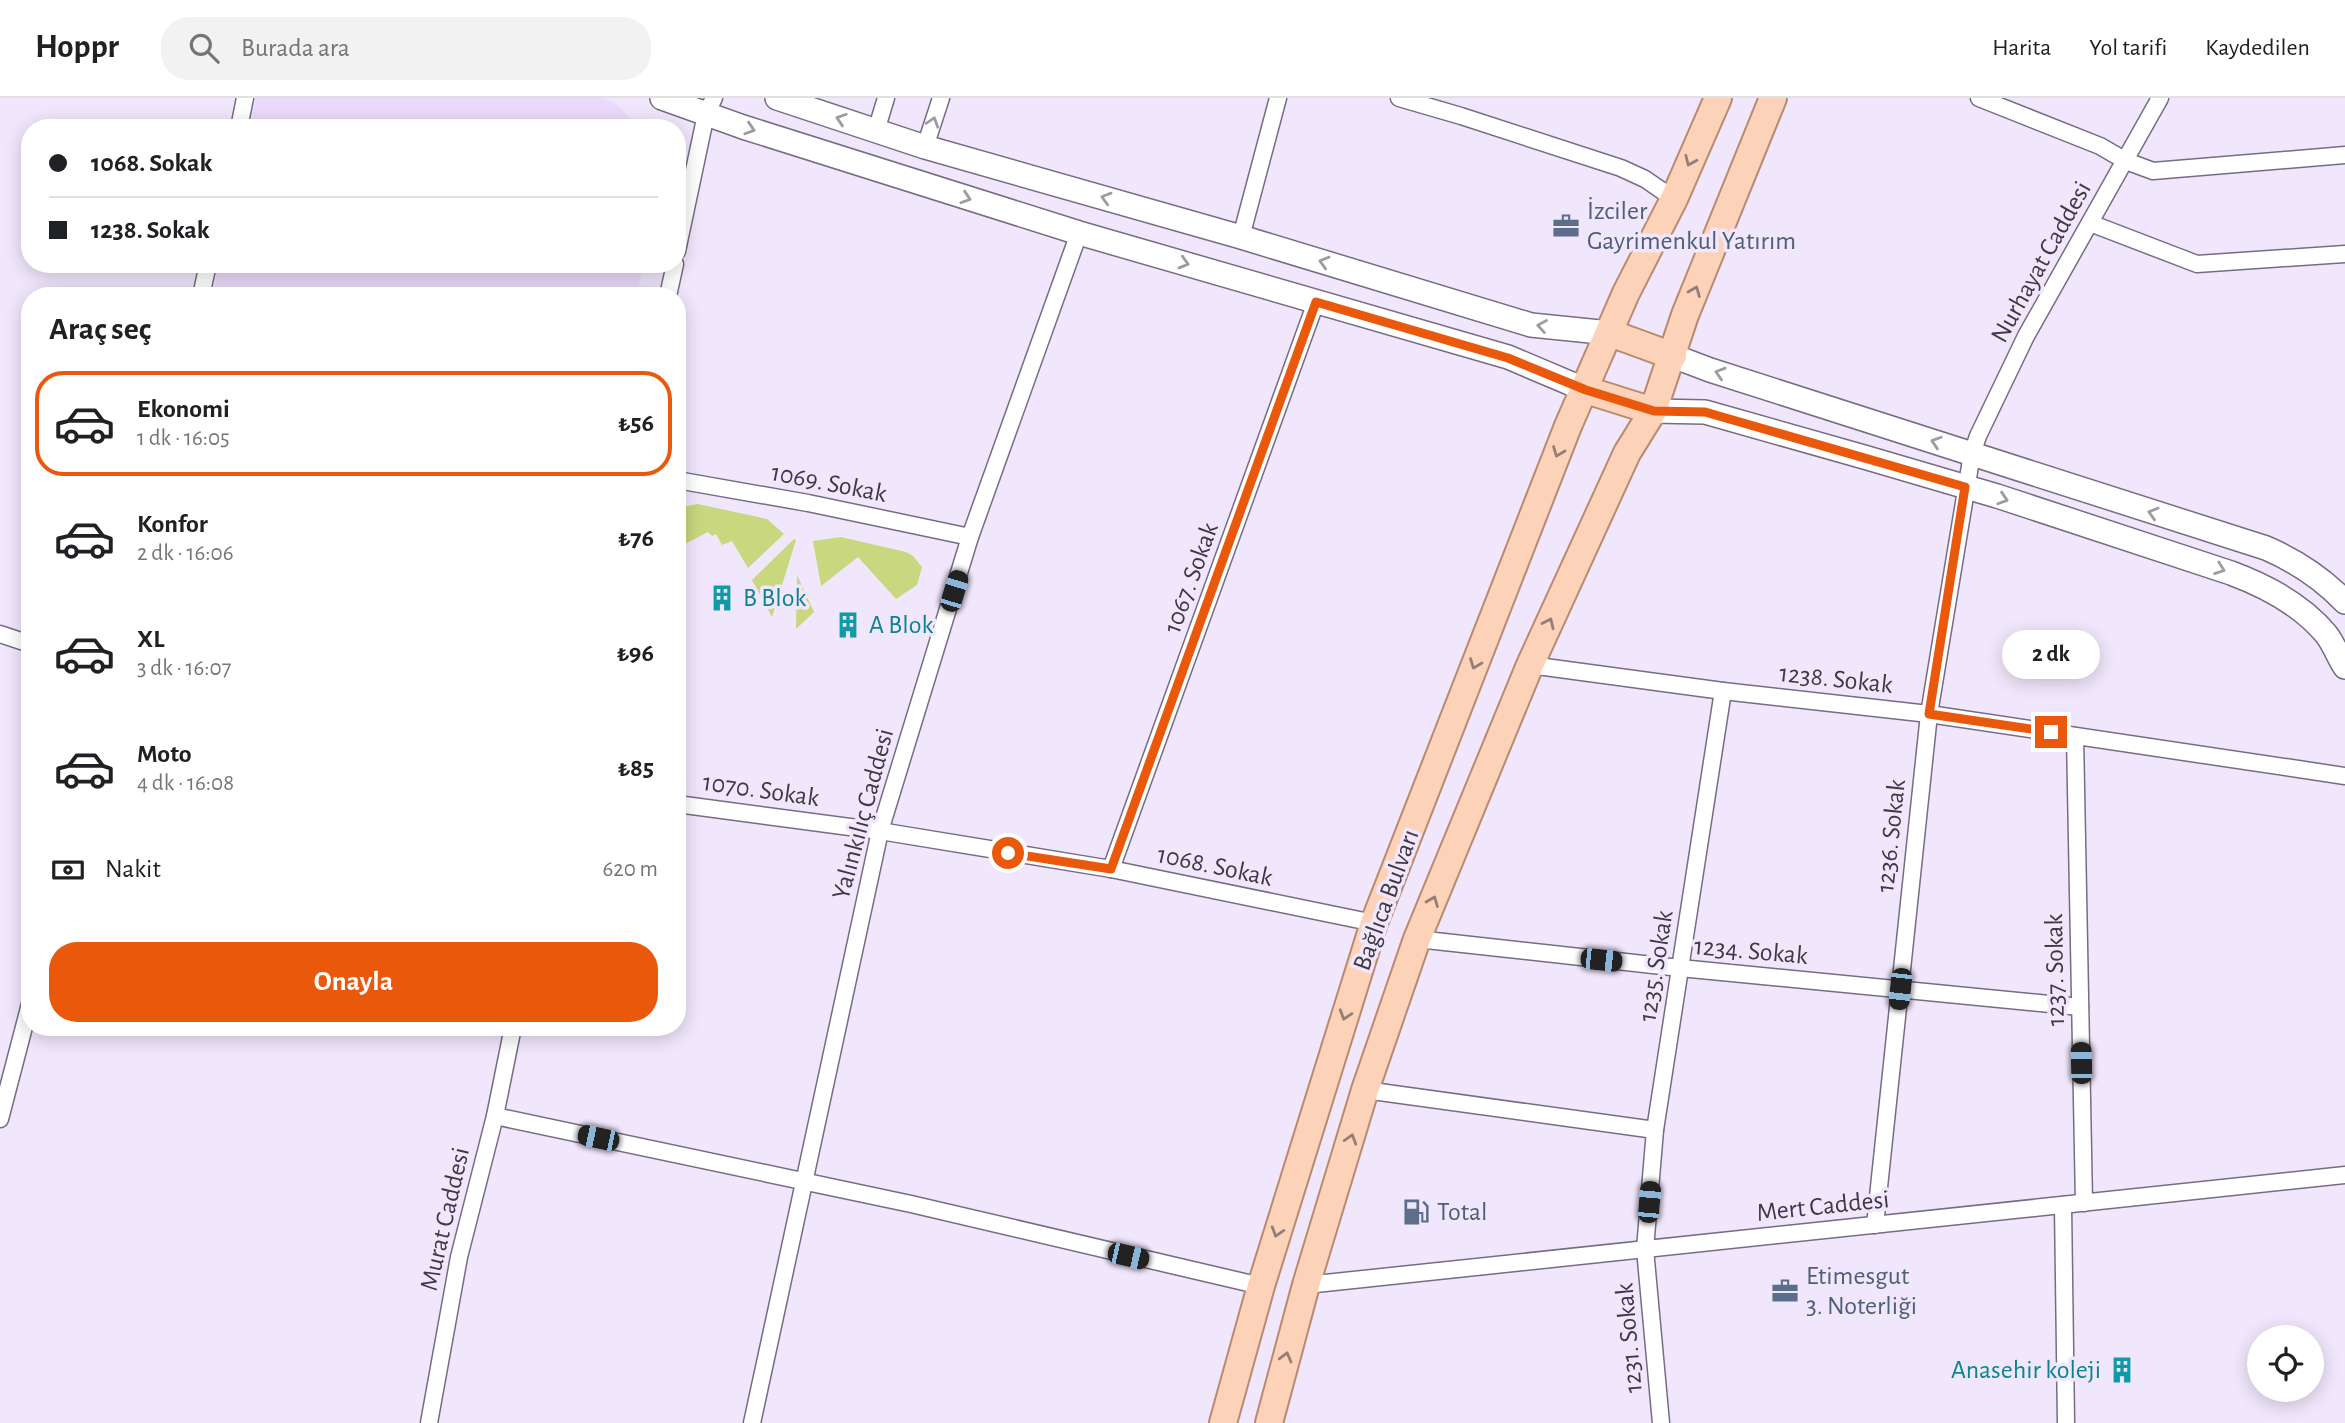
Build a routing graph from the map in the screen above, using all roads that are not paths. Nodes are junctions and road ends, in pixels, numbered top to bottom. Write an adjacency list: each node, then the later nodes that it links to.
1 (245, 98): 13 (street)
2 (662, 98): 12 (main road)
3 (777, 98): 14 (main road, one-way to 3)
4 (886, 98): 14 (street)
5 (941, 98): 15 (street, one-way to 5)
6 (1278, 98): 22 (street)
7 (1399, 98): 18 (street)
8 (1718, 98): 18 (main road, one-way to 18)
9 (1773, 98): 26 (main road, one-way to 9)
10 (1979, 98): 17 (street)
11 (2160, 98): 17 (street, Nurhayat Caddesi)
12 (710, 106): 19 (street); 21 (main road, one-way to 21)
13 (241, 119)
14 (876, 131): 15 (main road)
15 (925, 146): 22 (main road, one-way to 15)
16 (2345, 155): 17 (street)
17 (2126, 161): 20 (street, Nurhayat Caddesi)
18 (1674, 199): 25 (main road)
19 (686, 211)
20 (2091, 223): 23 (street); 29 (street, Nurhayat Caddesi)
21 (1079, 233): 24 (main road, one-way to 24); 32 (street, Yalınkılıç Caddesi)
22 (1241, 237): 25 (main road, one-way to 22)
23 (2345, 254)
24 (1316, 302): 27 (main road); 44 (street, 1067. Sokak)
25 (1610, 333): 26 (main road); 27 (main road, Bağlıca Bulvarı)
26 (1673, 356): 28 (main road, Bağlıca Bulvarı); 29 (main road, one-way to 26)
27 (1586, 390): 28 (main road); 45 (main road, Bağlıca Bulvarı, one-way to 45)
28 (1654, 411): 31 (main road); 36 (main road, Bağlıca Bulvarı, one-way to 28)
29 (1972, 453): 31 (street, 1236. Sokak); 33 (main road, one-way to 29)
30 (686, 482): 32 (street, 1069. Sokak)
31 (1965, 487): 37 (main road, one-way to 37); 39 (street, 1236. Sokak)
32 (970, 537): 43 (street, Yalınkılıç Caddesi)
33 (2345, 602)
34 (0, 634): 35 (street)
35 (21, 641)
36 (1530, 665): 38 (street, 1238. Sokak); 46 (main road, Bağlıca Bulvarı, one-way to 36)
37 (2345, 667)
38 (1723, 691): 39 (street, 1238. Sokak); 47 (street, 1235. Sokak)
39 (1929, 714): 40 (street, 1238. Sokak); 48 (street, 1236. Sokak)
40 (2075, 736): 41 (street, 1238. Sokak); 49 (street, 1237. Sokak)
41 (2345, 776)
42 (686, 805): 43 (street, 1070. Sokak)
43 (880, 831): 44 (street, 1068. Sokak); 57 (street, Yalınkılıç Caddesi)
44 (1111, 869): 45 (street, 1068. Sokak)
45 (1374, 923): 63 (main road, Bağlıca Bulvarı, one-way to 63)
46 (1417, 939): 47 (street, 1234. Sokak); 52 (main road, Bağlıca Bulvarı)
47 (1680, 968): 48 (street, 1234. Sokak); 55 (street, 1235. Sokak)
48 (1900, 989): 49 (street, 1234. Sokak); 60 (street, 1236. Sokak)
49 (2080, 1007): 58 (street, 1237. Sokak)
50 (22, 1036): 54 (street)
51 (511, 1036): 53 (street, Murat Caddesi)
52 (1365, 1090): 55 (street); 62 (main road, Bağlıca Bulvarı, one-way to 52)
53 (495, 1116): 57 (street); 64 (street, Murat Caddesi)
54 (0, 1119)
55 (1656, 1130): 61 (street, 1235. Sokak)
56 (2345, 1175): 58 (street, Mert Caddesi)
57 (803, 1182): 63 (street); 65 (street, Yalınkılıç Caddesi)
58 (2084, 1203): 59 (street, Mert Caddesi)
59 (2063, 1205): 60 (street, Mert Caddesi); 69 (street)
60 (1875, 1225): 61 (street, Mert Caddesi)
61 (1645, 1249): 62 (street, Mert Caddesi); 68 (street, 1231. Sokak)
62 (1306, 1285): 67 (main road, Bağlıca Bulvarı, one-way to 62)
63 (1261, 1286): 66 (main road, Bağlıca Bulvarı)
64 (429, 1423)
65 (752, 1423)
66 (1223, 1423)
67 (1269, 1423)
68 (1661, 1423)
69 (2066, 1423)

